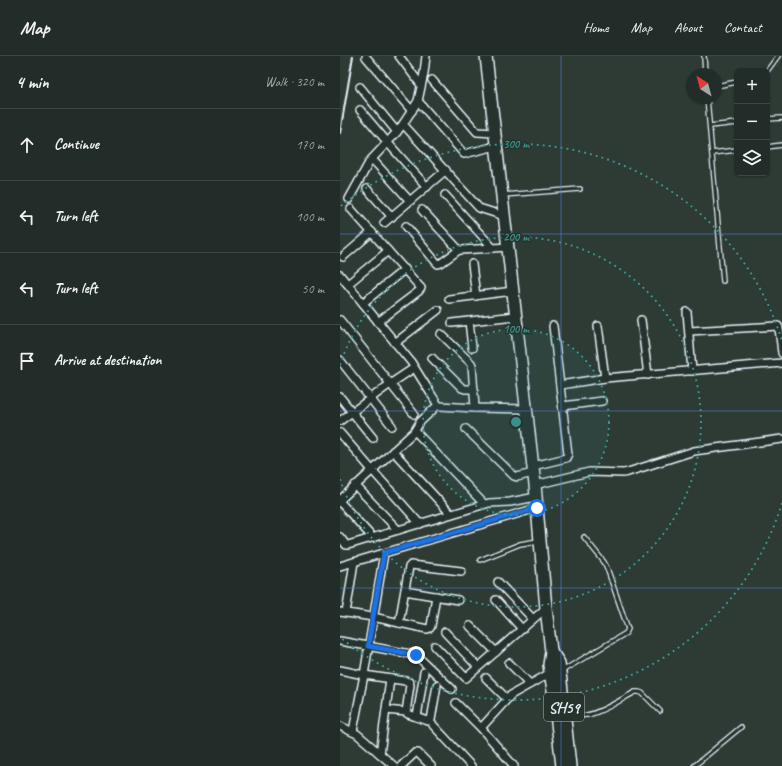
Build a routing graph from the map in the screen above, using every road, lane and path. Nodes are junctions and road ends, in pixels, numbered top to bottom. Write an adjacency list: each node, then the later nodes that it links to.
1 (399, 56): 11 (street)
2 (426, 56): 11 (street)
3 (486, 56): 24 (main road, SH59)
4 (704, 56): 7 (lane)
5 (778, 56): 8 (lane)
6 (366, 57): 17 (street)
7 (705, 68)
8 (769, 68)
9 (432, 80): 24 (street)
10 (734, 83): 12 (lane)
11 (422, 85): 14 (street)
12 (722, 85)
13 (360, 86): 23 (street)
14 (418, 101): 17 (street); 27 (street)
15 (708, 104): 22 (lane)
16 (360, 110): 25 (street)
17 (412, 111): 21 (street)
18 (782, 118): 19 (lane)
19 (770, 119)
20 (734, 123): 22 (lane)
21 (404, 124): 23 (street); 32 (street)
22 (710, 126): 30 (lane)
23 (397, 132): 25 (street)
24 (495, 134): 27 (main road, SH59)
25 (388, 143): 31 (street); 33 (street)
26 (782, 145): 28 (lane)
27 (496, 146): 37 (main road, SH59)
28 (770, 147)
29 (734, 150): 30 (lane)
30 (712, 152): 55 (lane)
31 (372, 159): 38 (street); 39 (street)
32 (446, 170): 33 (street); 42 (street)
33 (427, 186): 39 (street)
34 (367, 189): 43 (street)
35 (580, 189): 37 (lane)
36 (445, 195): 48 (street)
37 (502, 195): 42 (main road, SH59)
38 (349, 199)
39 (410, 202): 43 (street)
40 (351, 209): 46 (street)
41 (422, 210): 49 (street)
42 (504, 216): 47 (main road, SH59)
43 (392, 217): 44 (street)
44 (384, 223)
45 (406, 226): 49 (street)
46 (372, 232): 50 (street); 51 (street)
47 (508, 247): 48 (street); 57 (main road, SH59)
48 (493, 248): 49 (street)
49 (459, 250)
50 (388, 251): 53 (street); 56 (street)
51 (343, 257)
52 (472, 264): 58 (street)
53 (405, 269): 60 (street); 67 (street)
54 (340, 275): 56 (street)
55 (723, 281)
56 (348, 284): 60 (street)
57 (513, 291): 58 (street); 63 (main road, SH59)
58 (476, 296): 59 (street)
59 (449, 299)
60 (363, 303): 67 (street)
61 (438, 310): 73 (street)
62 (687, 312): 71 (street)
63 (516, 316): 66 (street); 92 (main road, SH59)
64 (340, 320): 83 (street)
65 (641, 320): 81 (street)
66 (469, 321): 68 (street); 74 (street)
67 (378, 322): 73 (street)
68 (452, 323)
69 (553, 326): 84 (street)
70 (598, 326): 82 (street)
71 (689, 331): 75 (street); 80 (street)
72 (441, 334): 85 (street)
73 (396, 343): 79 (street)
74 (472, 348)
75 (782, 353)
76 (432, 358): 85 (street)
77 (340, 360): 87 (street)
78 (782, 364): 80 (street)
79 (414, 368): 83 (street); 89 (street)
80 (692, 371): 81 (street)
81 (648, 375): 82 (street)
82 (605, 378): 84 (street)
83 (390, 384): 87 (street); 94 (street)
84 (560, 385): 90 (street)
85 (474, 389): 91 (street)
86 (340, 397): 93 (street)
87 (370, 398): 93 (street); 96 (street)
88 (602, 401): 90 (street)
89 (438, 404): 91 (street); 98 (street)
90 (563, 406): 103 (street)
91 (475, 408): 92 (street)
92 (526, 409): 103 (main road, SH59)
93 (352, 412): 95 (street); 100 (street)
94 (414, 414)
95 (340, 421)
96 (392, 426)
97 (466, 429): 103 (street)
98 (415, 431): 102 (street); 109 (street)
99 (340, 434): 104 (street)
100 (373, 438)
101 (782, 440): 106 (street)
102 (393, 451): 104 (street); 110 (street)
103 (533, 469): 106 (main road, SH59)
104 (372, 470): 105 (street); 111 (street)
105 (355, 486): 107 (street); 112 (street)
106 (535, 486): 108 (main road, SH59)
107 (340, 501): 115 (street)
108 (536, 502): 109 (street); 116 (main road, SH59); 117 (street)
109 (484, 504): 110 (street)
110 (451, 514): 111 (street)
111 (420, 524): 112 (street)
112 (398, 530): 115 (street)
113 (584, 537): 143 (lane)
114 (340, 538): 115 (street)
115 (373, 538)
116 (540, 541): 118 (lane); 127 (main road, SH59)
117 (384, 553): 119 (street); 129 (street)
118 (480, 560)
119 (354, 562): 120 (street); 128 (street)
120 (340, 566)
121 (461, 571): 123 (street)
122 (498, 582): 130 (street)
123 (405, 591): 124 (street); 131 (street)
124 (436, 596): 125 (street); 131 (street)
125 (458, 600)
126 (496, 600): 133 (street)
127 (546, 608): 130 (street); 143 (main road, SH59)
128 (343, 613): 129 (street)
129 (373, 617): 131 (street); 136 (street)
130 (533, 619): 133 (street)
131 (399, 623)
132 (470, 626): 138 (street)
133 (522, 629): 138 (street)
134 (445, 632): 140 (street)
135 (340, 641): 136 (street)
136 (368, 646): 144 (street); 149 (street)
137 (435, 646): 140 (street)
138 (496, 652): 140 (street)
139 (509, 663): 147 (street)
140 (478, 667)
141 (340, 670): 144 (street)
142 (424, 672): 156 (street)
143 (555, 673): 147 (street); 155 (main road, SH59); 168 (main road, SH59)
144 (364, 675): 146 (street); 161 (street)
145 (486, 678): 150 (street)
146 (390, 679): 152 (street); 154 (street)
147 (530, 684): 150 (street)
148 (437, 685): 156 (street)
149 (452, 689)
150 (507, 699): 160 (street)
151 (456, 702): 160 (street)
152 (386, 710): 154 (street); 162 (street)
153 (660, 711): 155 (lane)
154 (406, 712): 156 (street)
155 (564, 715): 169 (main road, SH59)
156 (417, 717)
157 (433, 725): 166 (street)
158 (340, 726): 161 (street)
159 (740, 727): 170 (lane)
160 (481, 728): 167 (street)
161 (353, 731): 162 (street)
162 (380, 754): 163 (street)
163 (393, 766)
164 (401, 766): 165 (street)
165 (431, 766)
166 (471, 766)
167 (514, 766)
168 (562, 766)
169 (570, 766)
170 (694, 766)

